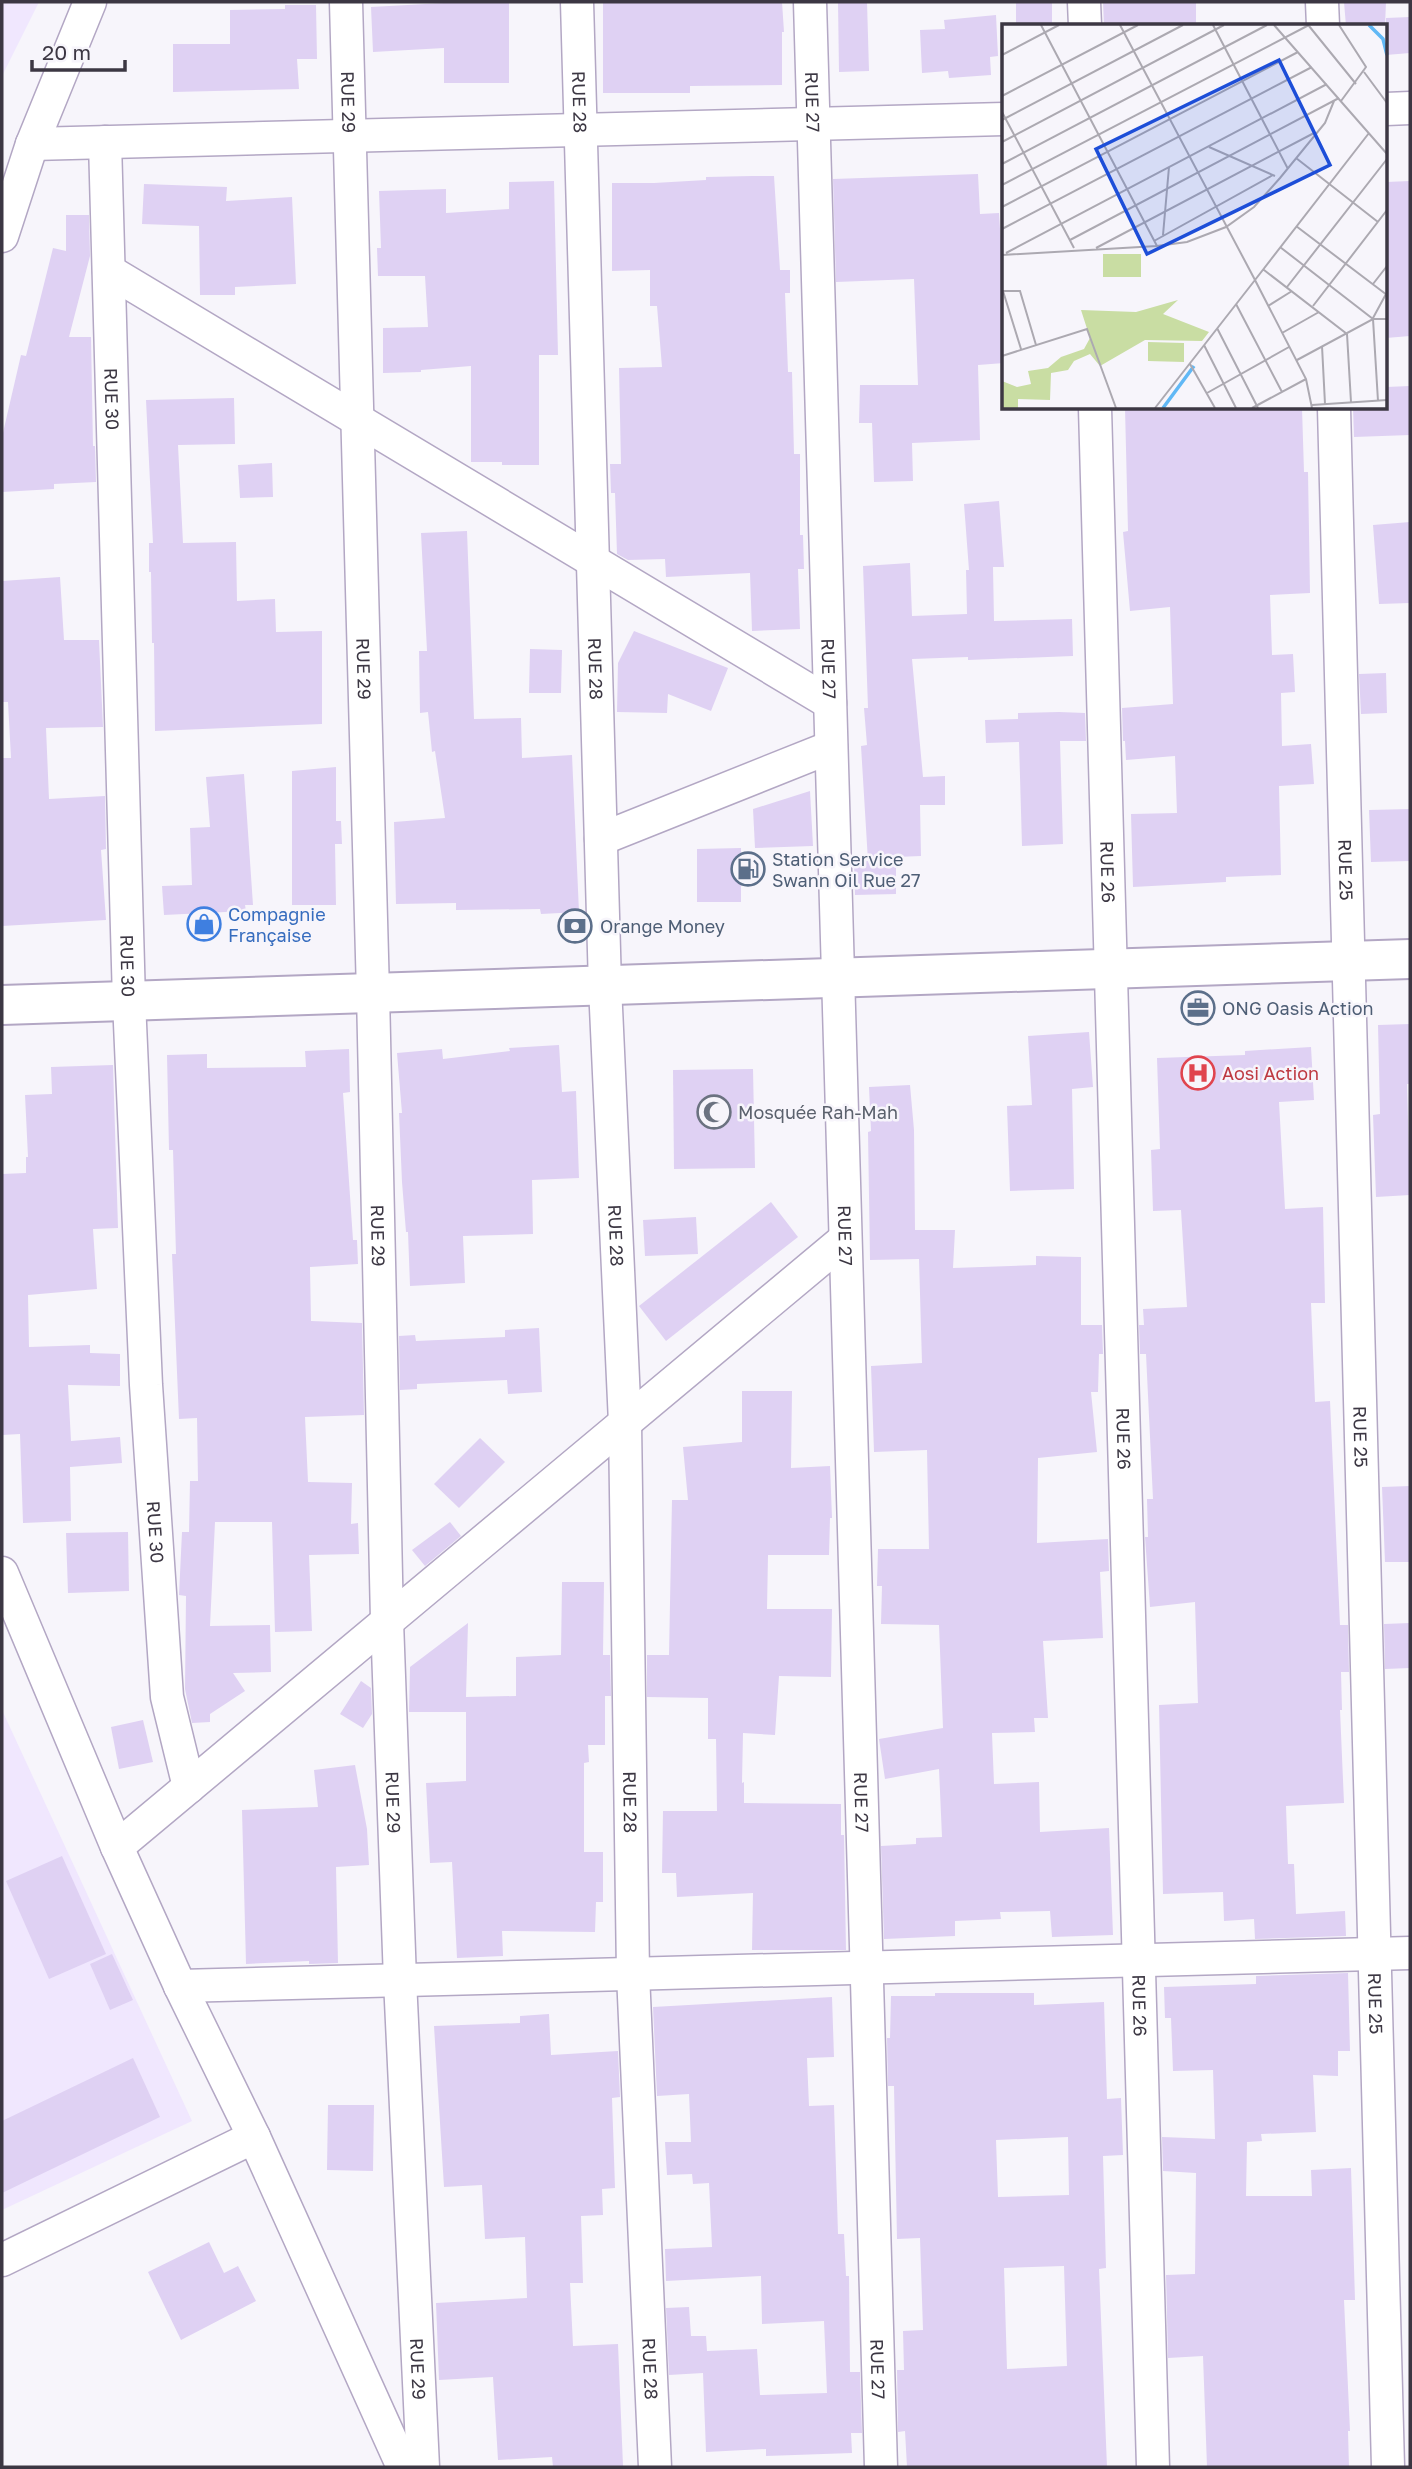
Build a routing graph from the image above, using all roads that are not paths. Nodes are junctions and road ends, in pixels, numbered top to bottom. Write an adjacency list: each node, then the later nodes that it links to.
1 (90, 2): 16 (street)
2 (346, 2): 14 (street, RUE 29)
3 (577, 2): 13 (street, RUE 28)
4 (810, 2): 12 (street, RUE 27)
5 (1084, 2): 7 (street)
6 (1322, 2): 8 (street)
7 (1085, 24)
8 (1322, 24)
9 (1410, 108): 10 (street)
10 (1388, 109)
11 (1002, 119): 12 (street)
12 (813, 124): 13 (street); 23 (street, RUE 27)
13 (581, 130): 14 (street); 22 (street, RUE 28)
14 (349, 136): 15 (street); 21 (street, RUE 29)
15 (105, 142): 16 (street); 18 (street, RUE 30)
16 (32, 144): 17 (street)
17 (2, 236)
18 (109, 271): 21 (street); 32 (street, RUE 30)
19 (1096, 410): 28 (street, RUE 26)
20 (1334, 410): 27 (street, RUE 25)
21 (357, 419): 22 (street); 31 (street, RUE 29)
22 (593, 561): 23 (street); 25 (street, RUE 28)
23 (830, 703): 24 (street, RUE 27)
24 (831, 747): 25 (street); 29 (street, RUE 27)
25 (601, 839): 30 (street, RUE 28)
26 (1410, 960): 27 (main road)
27 (1348, 961): 28 (main road); 41 (street, RUE 25)
28 (1111, 969): 29 (main road); 42 (street, RUE 26)
29 (838, 978): 30 (main road); 34 (street, RUE 27)
30 (605, 986): 31 (main road); 35 (street, RUE 28)
31 (373, 993): 32 (main road); 37 (street, RUE 29)
32 (129, 1001): 33 (main road); 38 (street, RUE 30)
33 (2, 1005)
34 (845, 1238): 35 (street); 43 (street, RUE 27)
35 (625, 1423): 37 (street); 44 (street, RUE 28)
36 (2, 1573): 39 (street)
37 (387, 1621): 38 (street); 45 (street, RUE 29)
38 (189, 1787): 39 (street)
39 (117, 1847): 46 (street)
40 (1410, 1953): 41 (street)
41 (1375, 1954): 42 (street); 54 (street, RUE 25)
42 (1139, 1960): 43 (street); 53 (street, RUE 26)
43 (866, 1967): 44 (street); 52 (street, RUE 27)
44 (633, 1974): 45 (street); 51 (street, RUE 28)
45 (400, 1980): 46 (street); 50 (street, RUE 29)
46 (180, 1986): 47 (street)
47 (254, 2137): 48 (street); 49 (street)
48 (2, 2260)
49 (402, 2467)
50 (423, 2467)
51 (655, 2467)
52 (881, 2467)
53 (1153, 2467)
54 (1388, 2467)

